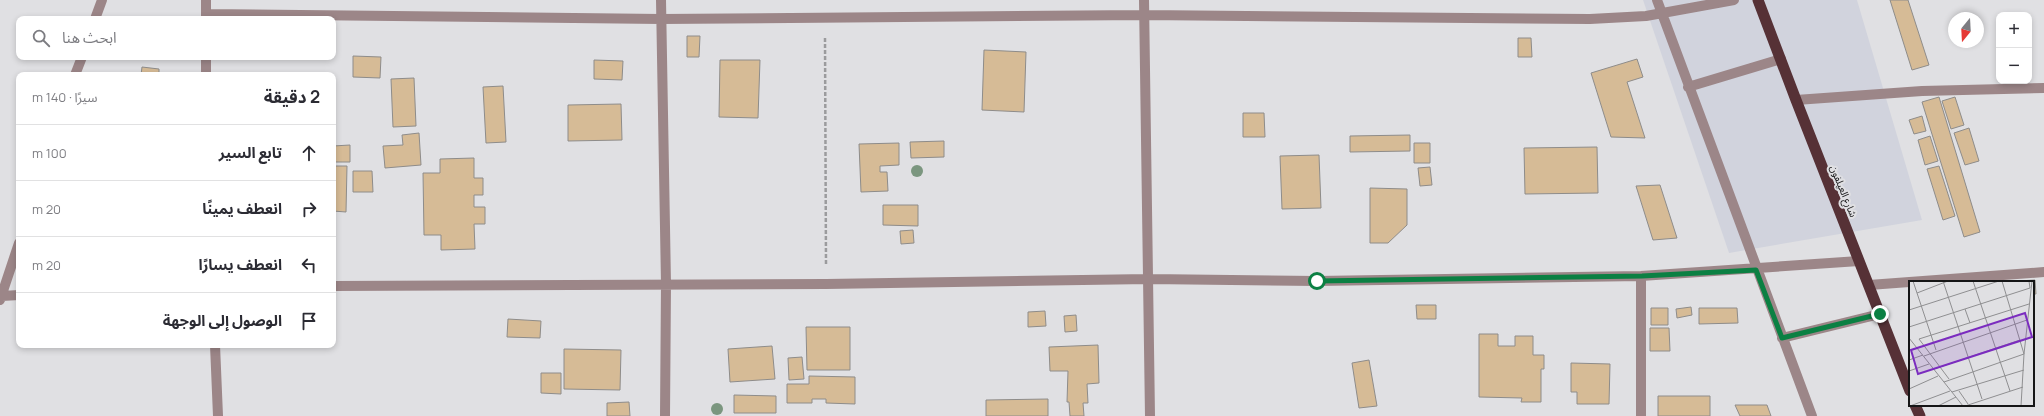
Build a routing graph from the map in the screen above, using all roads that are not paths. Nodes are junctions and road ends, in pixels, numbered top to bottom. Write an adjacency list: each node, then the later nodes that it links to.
1 (102, 0): 10 (street)
2 (206, 0): 11 (street)
3 (660, 0): 13 (street)
4 (1144, 0): 9 (street)
5 (1657, 0): 8 (street)
6 (1734, 0): 8 (street)
7 (1758, 0): 16 (highway, شارع العيلفون)
8 (1662, 13): 9 (street); 19 (street)
9 (1144, 15): 13 (street); 27 (street)
10 (96, 16)
11 (206, 16)
12 (336, 18): 13 (street)
13 (661, 19): 30 (street)
14 (81, 60): 17 (street)
15 (206, 60): 18 (street)
16 (1781, 60): 19 (street); 21 (highway, شارع العيلفون)
17 (76, 72)
18 (206, 72)
19 (1688, 87): 24 (street)
20 (2044, 88): 21 (street)
21 (1796, 100): 23 (highway, شارع العيلفون)
22 (16, 252): 34 (street)
23 (1859, 261): 24 (street); 31 (highway, شارع العيلفون)
24 (1756, 270): 26 (street); 36 (street)
25 (2044, 272): 28 (street)
26 (1642, 276): 27 (street); 43 (street)
27 (1149, 280): 30 (street); 42 (street)
28 (1924, 281)
29 (1909, 282): 31 (street)
30 (666, 284): 32 (street); 41 (street)
31 (1870, 285): 35 (highway, شارع العيلفون)
32 (336, 286)
33 (16, 296): 34 (street)
34 (1, 298)
35 (1880, 314): 36 (street); 38 (highway, شارع العيلفون)
36 (1782, 338): 44 (street)
37 (215, 348): 40 (street)
38 (1909, 388)
39 (1916, 406): 45 (highway)
40 (218, 416)
41 (665, 416)
42 (1150, 416)
43 (1641, 416)
44 (1812, 416)
45 (1920, 416)

